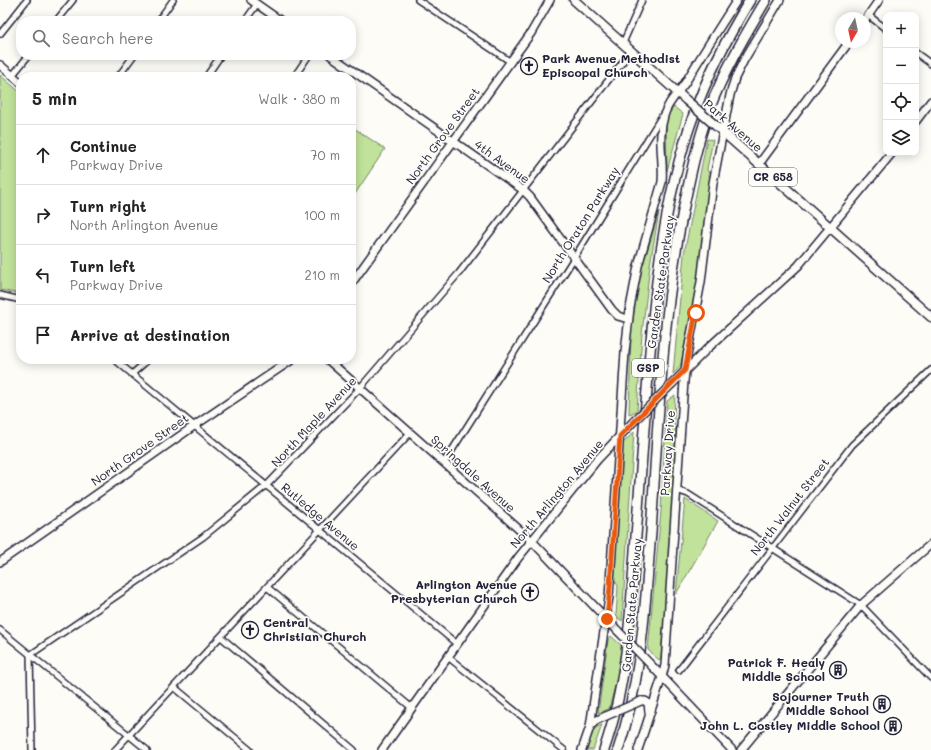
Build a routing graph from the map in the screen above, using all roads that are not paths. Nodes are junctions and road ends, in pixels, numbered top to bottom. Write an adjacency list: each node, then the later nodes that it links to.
1 (27, 0): 21 (street)
2 (73, 0): 15 (street)
3 (173, 0): 16 (street)
4 (418, 0): 31 (street)
5 (550, 0): 31 (main road, North Grove Street)
6 (574, 0): 22 (main road, Park Avenue / CR 658)
7 (642, 0): 22 (street)
8 (737, 0): 41 (main road, North Oraton Parkway)
9 (750, 0): 100 (highway, Garden State Parkway / GSP)
10 (766, 0): 101 (highway, Garden State Parkway / GSP)
11 (780, 0): 45 (main road)
12 (879, 0): 14 (main road)
13 (254, 2): 17 (street); 18 (main road)
14 (871, 12)
15 (60, 16)
16 (162, 16)
17 (247, 16)
18 (274, 16)
19 (871, 20): 20 (street)
20 (883, 27)
21 (0, 34)
22 (623, 43): 24 (main road, Park Avenue / CR 658)
23 (845, 48): 48 (main road)
24 (631, 51): 41 (main road, Park Avenue / CR 658); 49 (street, North Maple Avenue)
25 (919, 55): 32 (street)
26 (25, 60): 39 (street)
27 (130, 60): 34 (street)
28 (218, 60): 35 (street)
29 (306, 60): 36 (street)
30 (337, 60): 37 (main road, 4th Avenue)
31 (511, 62): 46 (main road, North Grove Street)
32 (931, 64)
33 (0, 65): 39 (main road)
34 (122, 72)
35 (209, 72)
36 (298, 72)
37 (354, 72)
38 (356, 73): 46 (main road, 4th Avenue)
39 (12, 76): 40 (main road)
40 (16, 79)
41 (678, 92): 43 (main road, North Oraton Parkway); 45 (main road, Park Avenue / CR 658, bridge)
42 (931, 101): 44 (main road)
43 (668, 106): 51 (street, North Oraton Parkway); 56 (main road)
44 (917, 120)
45 (719, 129): 48 (main road, Park Avenue / CR 658); 61 (main road, Parkway Drive)
46 (453, 141): 49 (main road, 4th Avenue); 52 (main road, North Grove Street)
47 (890, 156): 50 (main road, North Arlington Avenue)
48 (759, 164): 50 (main road, Park Avenue / CR 658)
49 (522, 190): 51 (main road, 4th Avenue); 64 (street, North Maple Avenue)
50 (831, 227): 55 (main road, Park Avenue / CR 658); 61 (main road, North Arlington Avenue)
51 (574, 258): 56 (main road, 4th Avenue); 68 (street, North Oraton Parkway)
52 (356, 277)
53 (0, 295): 54 (street)
54 (16, 299)
55 (931, 317)
56 (628, 320): 67 (main road)
57 (120, 364): 63 (street, Rutledge Avenue)
58 (143, 364): 63 (street)
59 (287, 364): 65 (main road, North Grove Street)
60 (333, 364): 64 (main road, Springdale Avenue)
61 (685, 370): 67 (main road, North Arlington Avenue, bridge); 70 (main road, Parkway Drive)
62 (931, 370): 74 (street, North Walnut Street)
63 (132, 374): 65 (street, Rutledge Avenue)
64 (360, 388): 66 (main road, Springdale Avenue); 69 (street, North Maple Avenue)
65 (194, 426): 69 (street, Rutledge Avenue); 75 (main road, North Grove Street)
66 (410, 433): 68 (main road, Springdale Avenue); 71 (street)
67 (620, 436): 72 (main road, North Arlington Avenue); 78 (main road)
68 (444, 463): 72 (main road, Springdale Avenue)
69 (267, 486): 71 (street, Rutledge Avenue); 82 (street, North Maple Avenue)
70 (676, 490): 74 (street); 85 (main road, Parkway Drive)
71 (320, 530): 76 (street); 81 (street, Rutledge Avenue)
72 (532, 541): 78 (main road, Springdale Avenue); 81 (main road, North Arlington Avenue)
73 (931, 544): 77 (main road)
74 (772, 548): 77 (street); 84 (street, North Walnut Street)
75 (0, 562)
76 (267, 587): 80 (street); 88 (street)
77 (861, 605): 86 (street); 104 (main road)
78 (607, 619): 85 (main road, Springdale Avenue, bridge); 90 (main road)
79 (0, 630): 82 (street)
80 (221, 637): 87 (street); 96 (street)
81 (457, 644): 83 (main road, North Arlington Avenue)
82 (30, 655): 91 (street); 92 (street)
83 (448, 657): 88 (main road, North Arlington Avenue); 98 (street)
84 (679, 670)
85 (662, 677): 89 (main road, Parkway Drive); 103 (main road, Springdale Avenue)
86 (931, 678)
87 (174, 687): 91 (street); 95 (street)
88 (412, 708): 97 (main road, North Arlington Avenue)
89 (648, 718): 90 (main road, bridge); 102 (main road, Parkway Drive)
90 (590, 727): 99 (main road)
91 (129, 735): 93 (street); 94 (street)
92 (32, 750)
93 (115, 750)
94 (147, 750)
95 (250, 750)
96 (354, 750)
97 (382, 750)
98 (564, 750)
99 (582, 750)
100 (604, 750)
101 (618, 750)
102 (638, 750)
103 (732, 750)
104 (741, 750)

